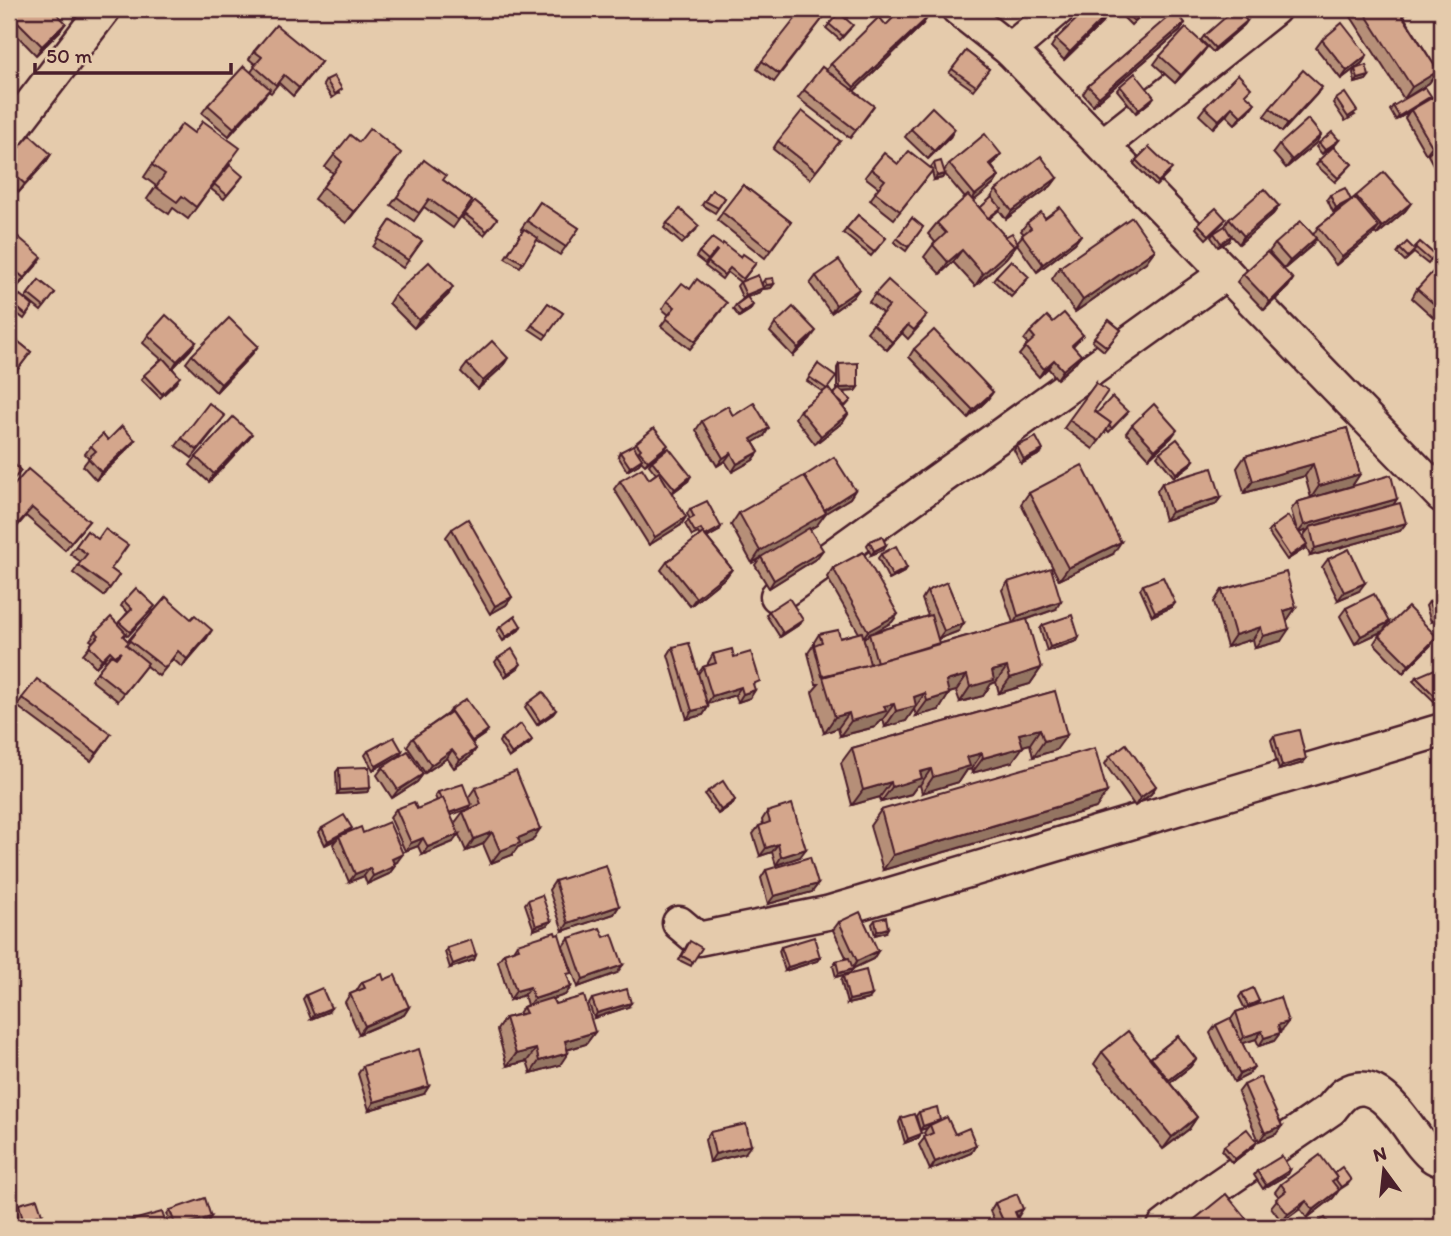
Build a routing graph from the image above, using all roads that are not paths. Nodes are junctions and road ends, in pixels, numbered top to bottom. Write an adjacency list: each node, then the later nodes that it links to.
1 (104, 9): 6 (street)
2 (958, 9): 5 (street)
3 (1058, 9): 5 (street)
4 (1274, 9): 7 (street)
5 (1010, 50): 7 (street)
6 (9, 133)
7 (1102, 145): 8 (street)
8 (1226, 273): 9 (street); 10 (street)
9 (1442, 496)
10 (777, 596)
11 (1442, 730): 12 (street)
12 (679, 922)
13 (1442, 1160): 14 (street)
14 (1164, 1227)

